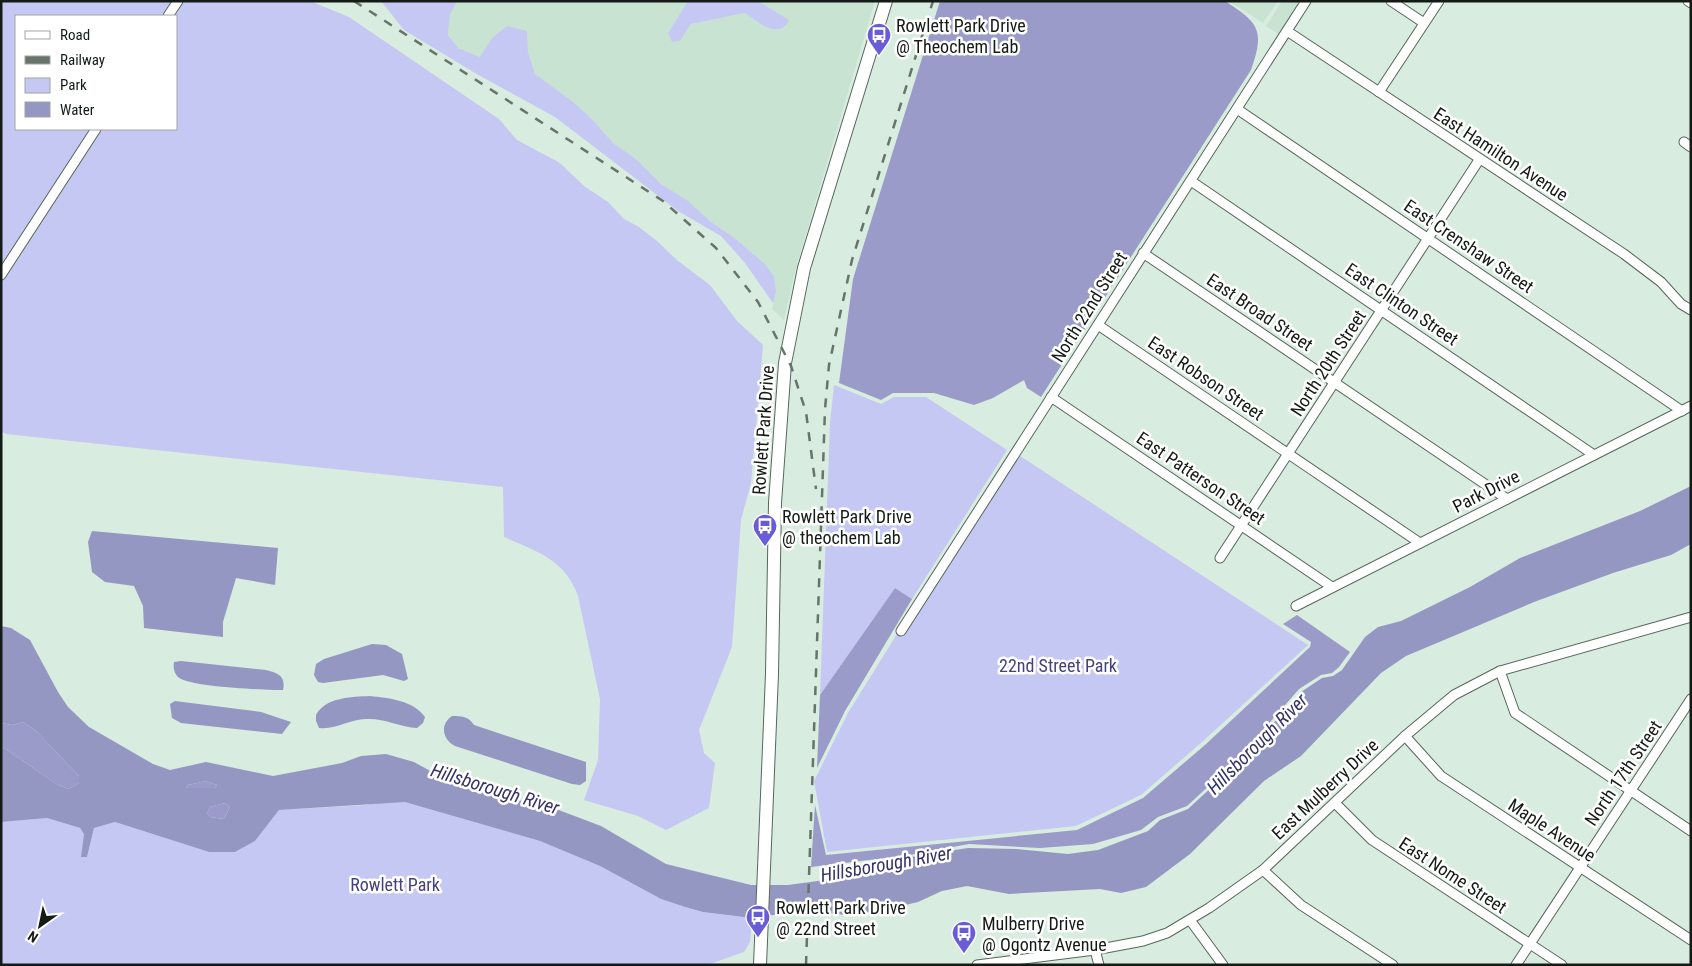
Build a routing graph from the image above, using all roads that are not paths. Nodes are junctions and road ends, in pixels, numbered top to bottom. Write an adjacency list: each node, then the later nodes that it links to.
1 (178, 1): 6 (street)
2 (886, 1): 48 (street, Rowlett Park Drive)
3 (1306, 1): 8 (street, North 22nd Street)
4 (1391, 1): 7 (street)
5 (1439, 1): 7 (street)
6 (169, 15)
7 (1424, 23): 9 (street)
8 (1287, 31): 9 (street, East Hamilton Avenue); 10 (street, North 22nd Street)
9 (1379, 92): 12 (street, East Hamilton Avenue)
10 (1237, 109): 13 (street, North 22nd Street); 14 (street, East Crenshaw Street)
11 (95, 130): 16 (street)
12 (1479, 160): 14 (street, North 20th Street); 18 (street, East Hamilton Avenue)
13 (1191, 181): 15 (street, North 22nd Street); 17 (street, East Clinton Street)
14 (1428, 238): 17 (street, North 20th Street); 23 (street, East Crenshaw Street)
15 (1143, 252): 19 (street, North 22nd Street); 20 (street, East Broad Street)
16 (1, 275)
17 (1382, 310): 20 (street, North 20th Street); 25 (street, East Clinton Street)
18 (1691, 310)
19 (1098, 325): 21 (street, North 22nd Street); 24 (street, East Robson Street)
20 (1335, 382): 24 (street, North 20th Street); 26 (street, East Broad Street)
21 (1051, 397): 27 (street, East Patterson Street); 33 (street, North 22nd Street)
22 (1691, 406): 23 (street, Park Drive)
23 (1682, 411): 25 (street, Park Drive)
24 (1289, 453): 27 (street, North 20th Street); 28 (street, East Robson Street)
25 (1594, 454): 26 (street, Park Drive)
26 (1507, 499): 28 (street, Park Drive)
27 (1242, 525): 29 (street, North 20th Street); 30 (street, East Patterson Street)
28 (1420, 543): 30 (street, Park Drive)
29 (1220, 558)
30 (1332, 587): 31 (street, Park Drive)
31 (1296, 606)
32 (1691, 617): 34 (street, East Mulberry Drive)
33 (901, 631)
34 (1500, 671): 38 (street, East Mulberry Drive); 39 (street)
35 (1691, 699): 36 (street, North 17th Street)
36 (1681, 714): 37 (street); 39 (street, North 17th Street)
37 (1691, 720)
38 (1405, 736): 40 (street, East Mulberry Drive); 42 (street, Maple Avenue)
39 (1630, 791): 41 (street); 42 (street, North 17th Street)
40 (1335, 803): 43 (street, East Mulberry Drive); 46 (street, East Nome Street)
41 (1691, 831)
42 (1580, 867): 45 (street, Maple Avenue); 46 (street, North 17th Street)
43 (1263, 870): 44 (street, East Mulberry Drive); 52 (street)
44 (1190, 920): 47 (street, East Mulberry Drive); 51 (street)
45 (1691, 940)
46 (1530, 944): 53 (street, North 17th Street); 54 (street, East Nome Street)
47 (1095, 950): 49 (street, East Mulberry Drive); 50 (street)
48 (760, 965)
49 (976, 965)
50 (1099, 965)
51 (1223, 965)
52 (1393, 965)
53 (1516, 965)
54 (1562, 965)

